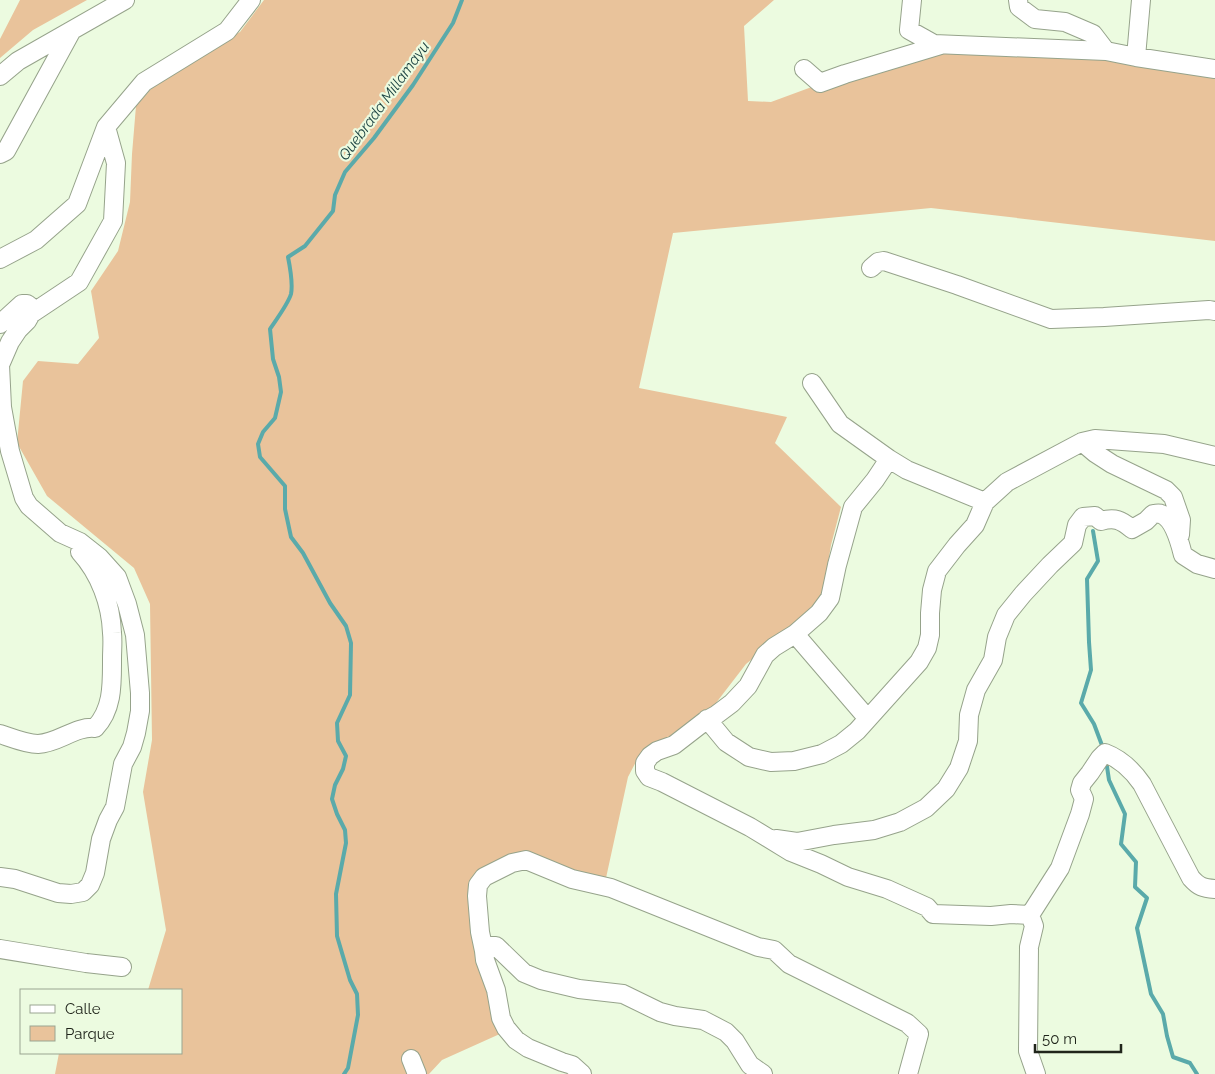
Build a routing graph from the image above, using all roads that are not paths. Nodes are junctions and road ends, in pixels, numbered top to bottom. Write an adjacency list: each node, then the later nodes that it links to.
1 (125, 0): 6 (street)
2 (251, 0): 13 (street)
3 (912, 0): 7 (street)
4 (1018, 0): 8 (street)
5 (1141, 0): 9 (street)
6 (72, 31): 12 (street); 14 (street)
7 (941, 44): 8 (street); 10 (street)
8 (1106, 51): 9 (street)
9 (1136, 57): 11 (street)
10 (804, 69)
11 (1215, 69)
12 (0, 76)
13 (106, 126): 15 (street); 18 (street)
14 (0, 154)
15 (0, 259)
16 (871, 268): 17 (street)
17 (1215, 311)
18 (30, 314): 19 (street); 20 (street)
19 (0, 324)
20 (0, 367): 26 (street)
21 (812, 383): 24 (street)
22 (1082, 442): 23 (street); 25 (street); 27 (street)
23 (1215, 456)
24 (888, 459): 25 (street); 29 (street)
25 (985, 502): 31 (street)
26 (60, 533): 32 (street); 34 (street)
27 (1179, 539): 28 (street); 33 (street)
28 (1215, 569)
29 (795, 634): 30 (street); 31 (street)
30 (708, 719): 31 (street); 33 (street)
31 (868, 719)
32 (0, 734)
33 (766, 838): 36 (street)
34 (0, 877)
35 (1215, 889): 36 (street)
36 (1030, 915): 43 (street)
37 (0, 949): 39 (street)
38 (484, 951): 40 (street); 41 (street); 42 (street)
39 (122, 967)
40 (582, 1074)
41 (763, 1074)
42 (908, 1074)
43 (1036, 1074)

